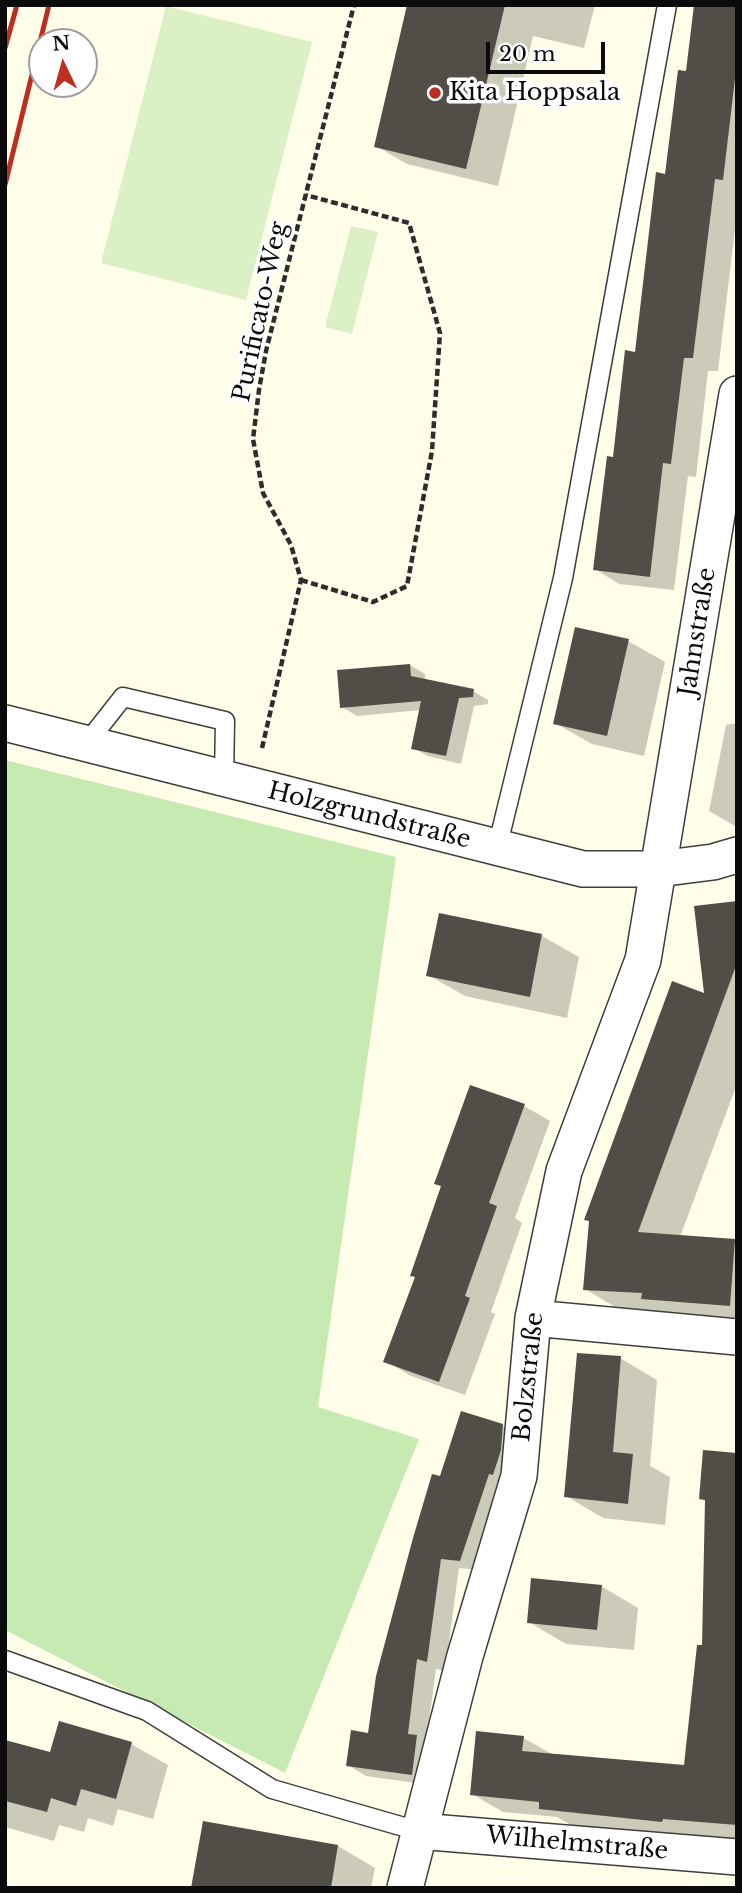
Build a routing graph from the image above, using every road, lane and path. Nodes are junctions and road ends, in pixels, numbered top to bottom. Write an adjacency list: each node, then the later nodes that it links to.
1 (354, 5): 3 (path, Purificato-Weg)
2 (667, 5): 9 (lane)
3 (306, 195): 5 (path, Purificato-Weg); 5 (path)
4 (737, 394): 11 (street, Jahnstraße)
5 (300, 580): 8 (path, Purificato-Weg)
6 (5, 723): 7 (street, Holzgrundstraße)
7 (86, 744): 8 (street, Holzgrundstraße); 8 (lane)
8 (239, 782): 9 (street, Holzgrundstraße)
9 (497, 848): 11 (street, Holzgrundstraße)
10 (737, 855): 11 (street, Holzgrundstraße)
11 (659, 869): 12 (street, Bolzstraße)
12 (533, 1318): 13 (street); 15 (street, Bolzstraße)
13 (737, 1337)
14 (5, 1660): 15 (lane)
15 (418, 1831): 16 (street, Wilhelmstraße); 17 (street, Bolzstraße)
16 (737, 1857)
17 (405, 1888)

